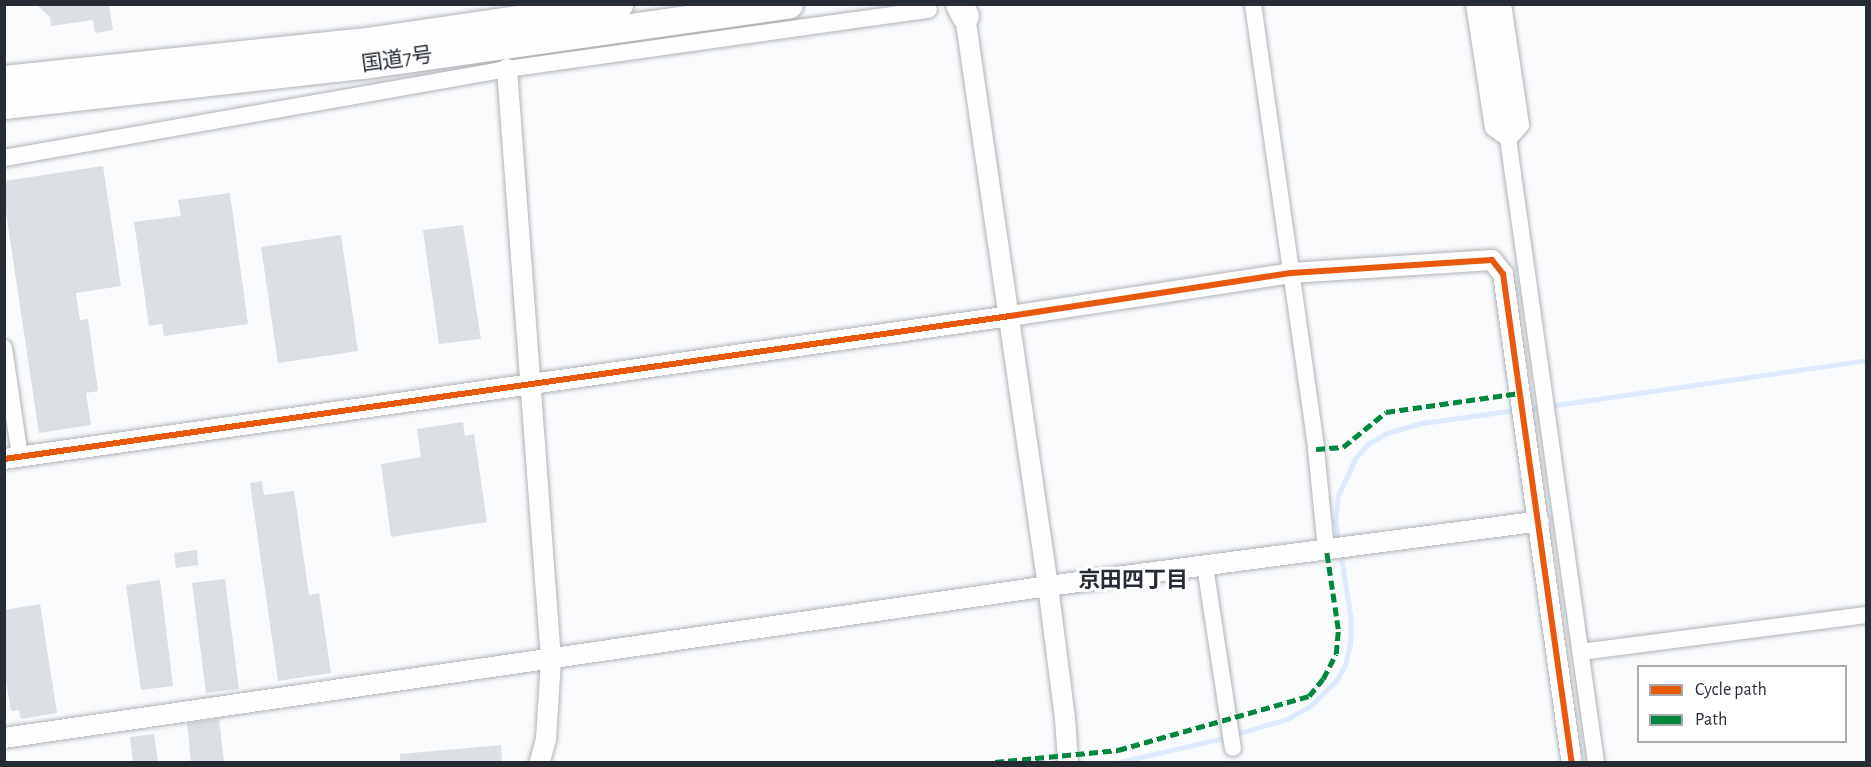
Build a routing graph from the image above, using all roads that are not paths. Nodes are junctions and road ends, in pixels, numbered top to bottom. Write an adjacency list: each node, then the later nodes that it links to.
1 (494, 4): 11 (highway)
2 (619, 4): 9 (highway, 国道7号)
3 (789, 4): 14 (highway, 国道7号)
4 (1253, 4): 17 (street)
5 (1474, 4): 15 (street)
6 (1489, 4): 15 (street)
7 (1503, 4): 15 (street)
8 (964, 8): 18 (street)
9 (532, 10): 11 (highway, 国道7号)
10 (929, 10): 12 (street)
11 (464, 26): 13 (highway, 国道7号)
12 (507, 69): 16 (street); 20 (street)
13 (4, 79)
14 (4, 105)
15 (1509, 139): 27 (street)
16 (4, 158)
17 (1291, 273): 18 (street); 22 (street); 23 (street)
18 (1010, 316): 20 (street); 25 (street)
19 (4, 348): 21 (street)
20 (530, 385): 21 (street); 28 (street)
21 (12, 458)
22 (1539, 521): 23 (street); 33 (street)
23 (1326, 549): 24 (street)
24 (1205, 566): 25 (street); 30 (street)
25 (1048, 586): 28 (street); 32 (street)
26 (1866, 615): 27 (street)
27 (1581, 652): 34 (street)
28 (551, 660): 29 (street); 31 (street)
29 (4, 738)
30 (1233, 748)
31 (540, 762)
32 (1068, 762)
33 (1572, 762)
34 (1596, 762)

